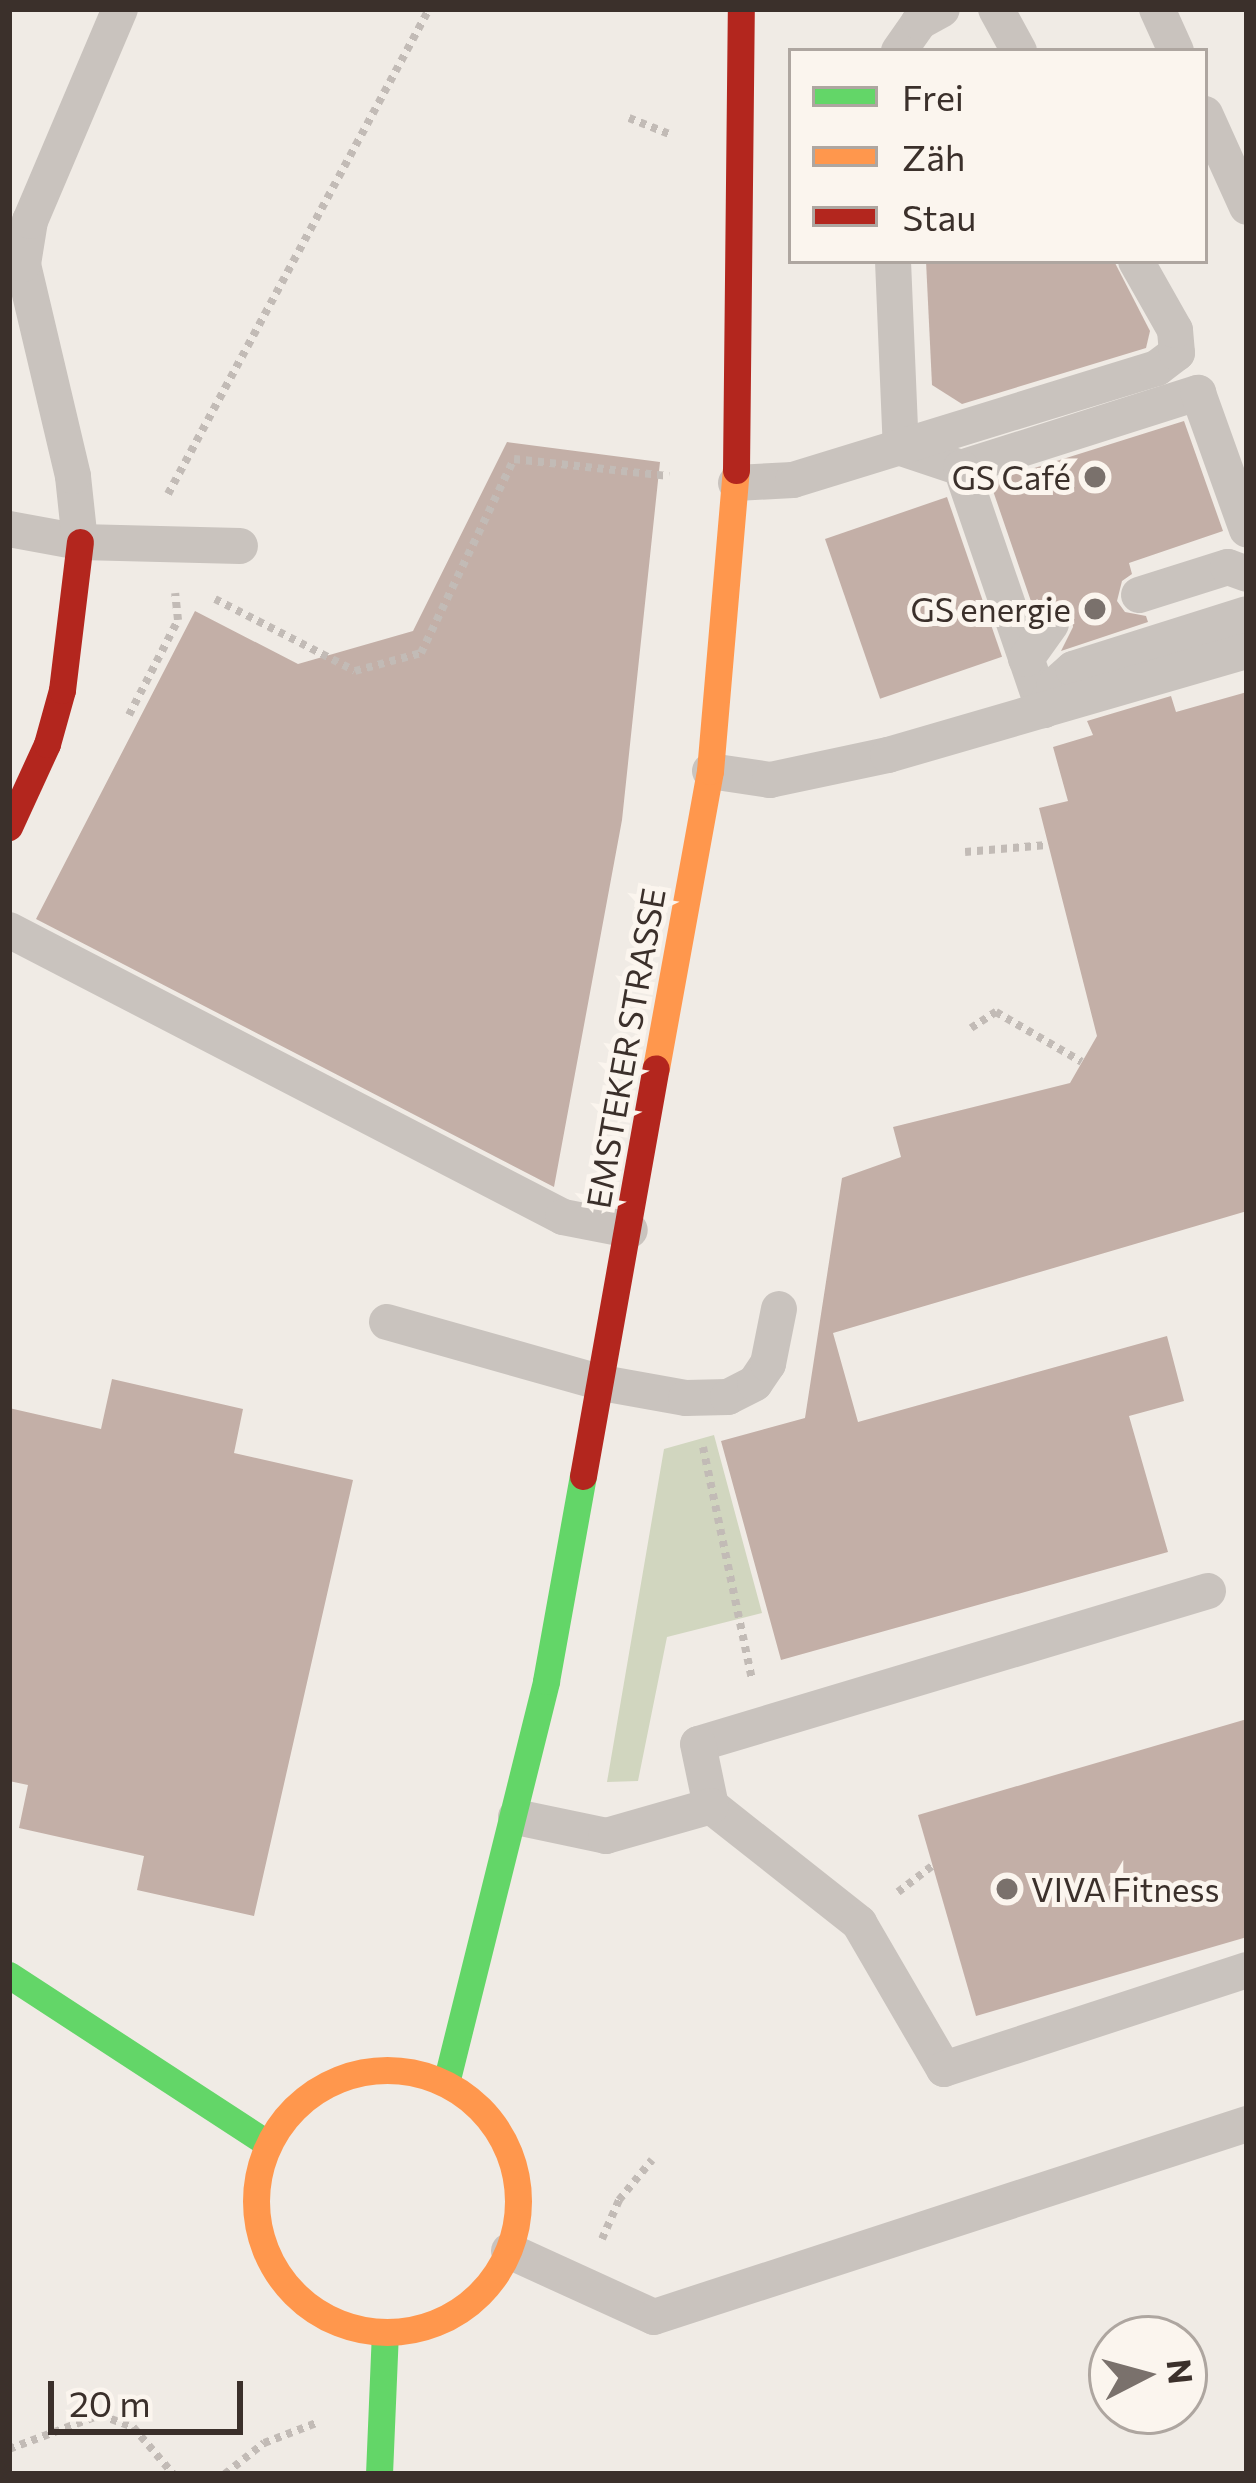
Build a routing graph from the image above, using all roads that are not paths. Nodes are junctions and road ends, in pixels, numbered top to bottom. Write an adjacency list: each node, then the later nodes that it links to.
1 (121, 9): 18 (lane)
2 (741, 9): 15 (street, EMSTEKER STRASSE)
3 (942, 9): 6 (lane)
4 (996, 9): 7 (lane)
5 (1157, 9): 8 (lane)
6 (901, 48)
7 (1017, 48)
8 (1175, 48)
9 (1208, 121): 10 (lane)
10 (1247, 206)
11 (893, 264): 13 (lane)
12 (1138, 264): 13 (lane)
13 (901, 448): 14 (lane); 15 (lane)
14 (961, 468): 17 (lane); 25 (lane)
15 (736, 484): 27 (street, EMSTEKER STRASSE)
16 (9, 529): 18 (lane)
17 (1247, 530)
18 (80, 542): 19 (lane); 28 (street)
19 (240, 545)
20 (1247, 574): 21 (lane)
21 (1139, 595)
22 (1247, 614): 26 (lane)
23 (1052, 624): 25 (lane)
24 (1247, 651): 26 (lane)
25 (1026, 659): 26 (lane)
26 (1044, 710): 27 (lane)
27 (710, 771): 30 (street, EMSTEKER STRASSE)
28 (9, 827)
29 (9, 930): 30 (lane)
30 (630, 1230): 33 (street, EMSTEKER STRASSE)
31 (779, 1309): 33 (lane)
32 (387, 1322): 33 (lane)
33 (602, 1383): 36 (street, EMSTEKER STRASSE)
34 (1208, 1591): 35 (lane)
35 (711, 1806): 36 (lane); 37 (lane)
36 (516, 1816): 39 (street, EMSTEKER STRASSE)
37 (1247, 1970)
38 (9, 1975): 41 (street)
39 (446, 2083): 41 (street); 42 (street)
40 (1247, 2124): 42 (lane)
41 (268, 2144): 43 (street)
42 (509, 2252): 43 (street)
43 (385, 2333): 44 (street)
44 (379, 2474)

